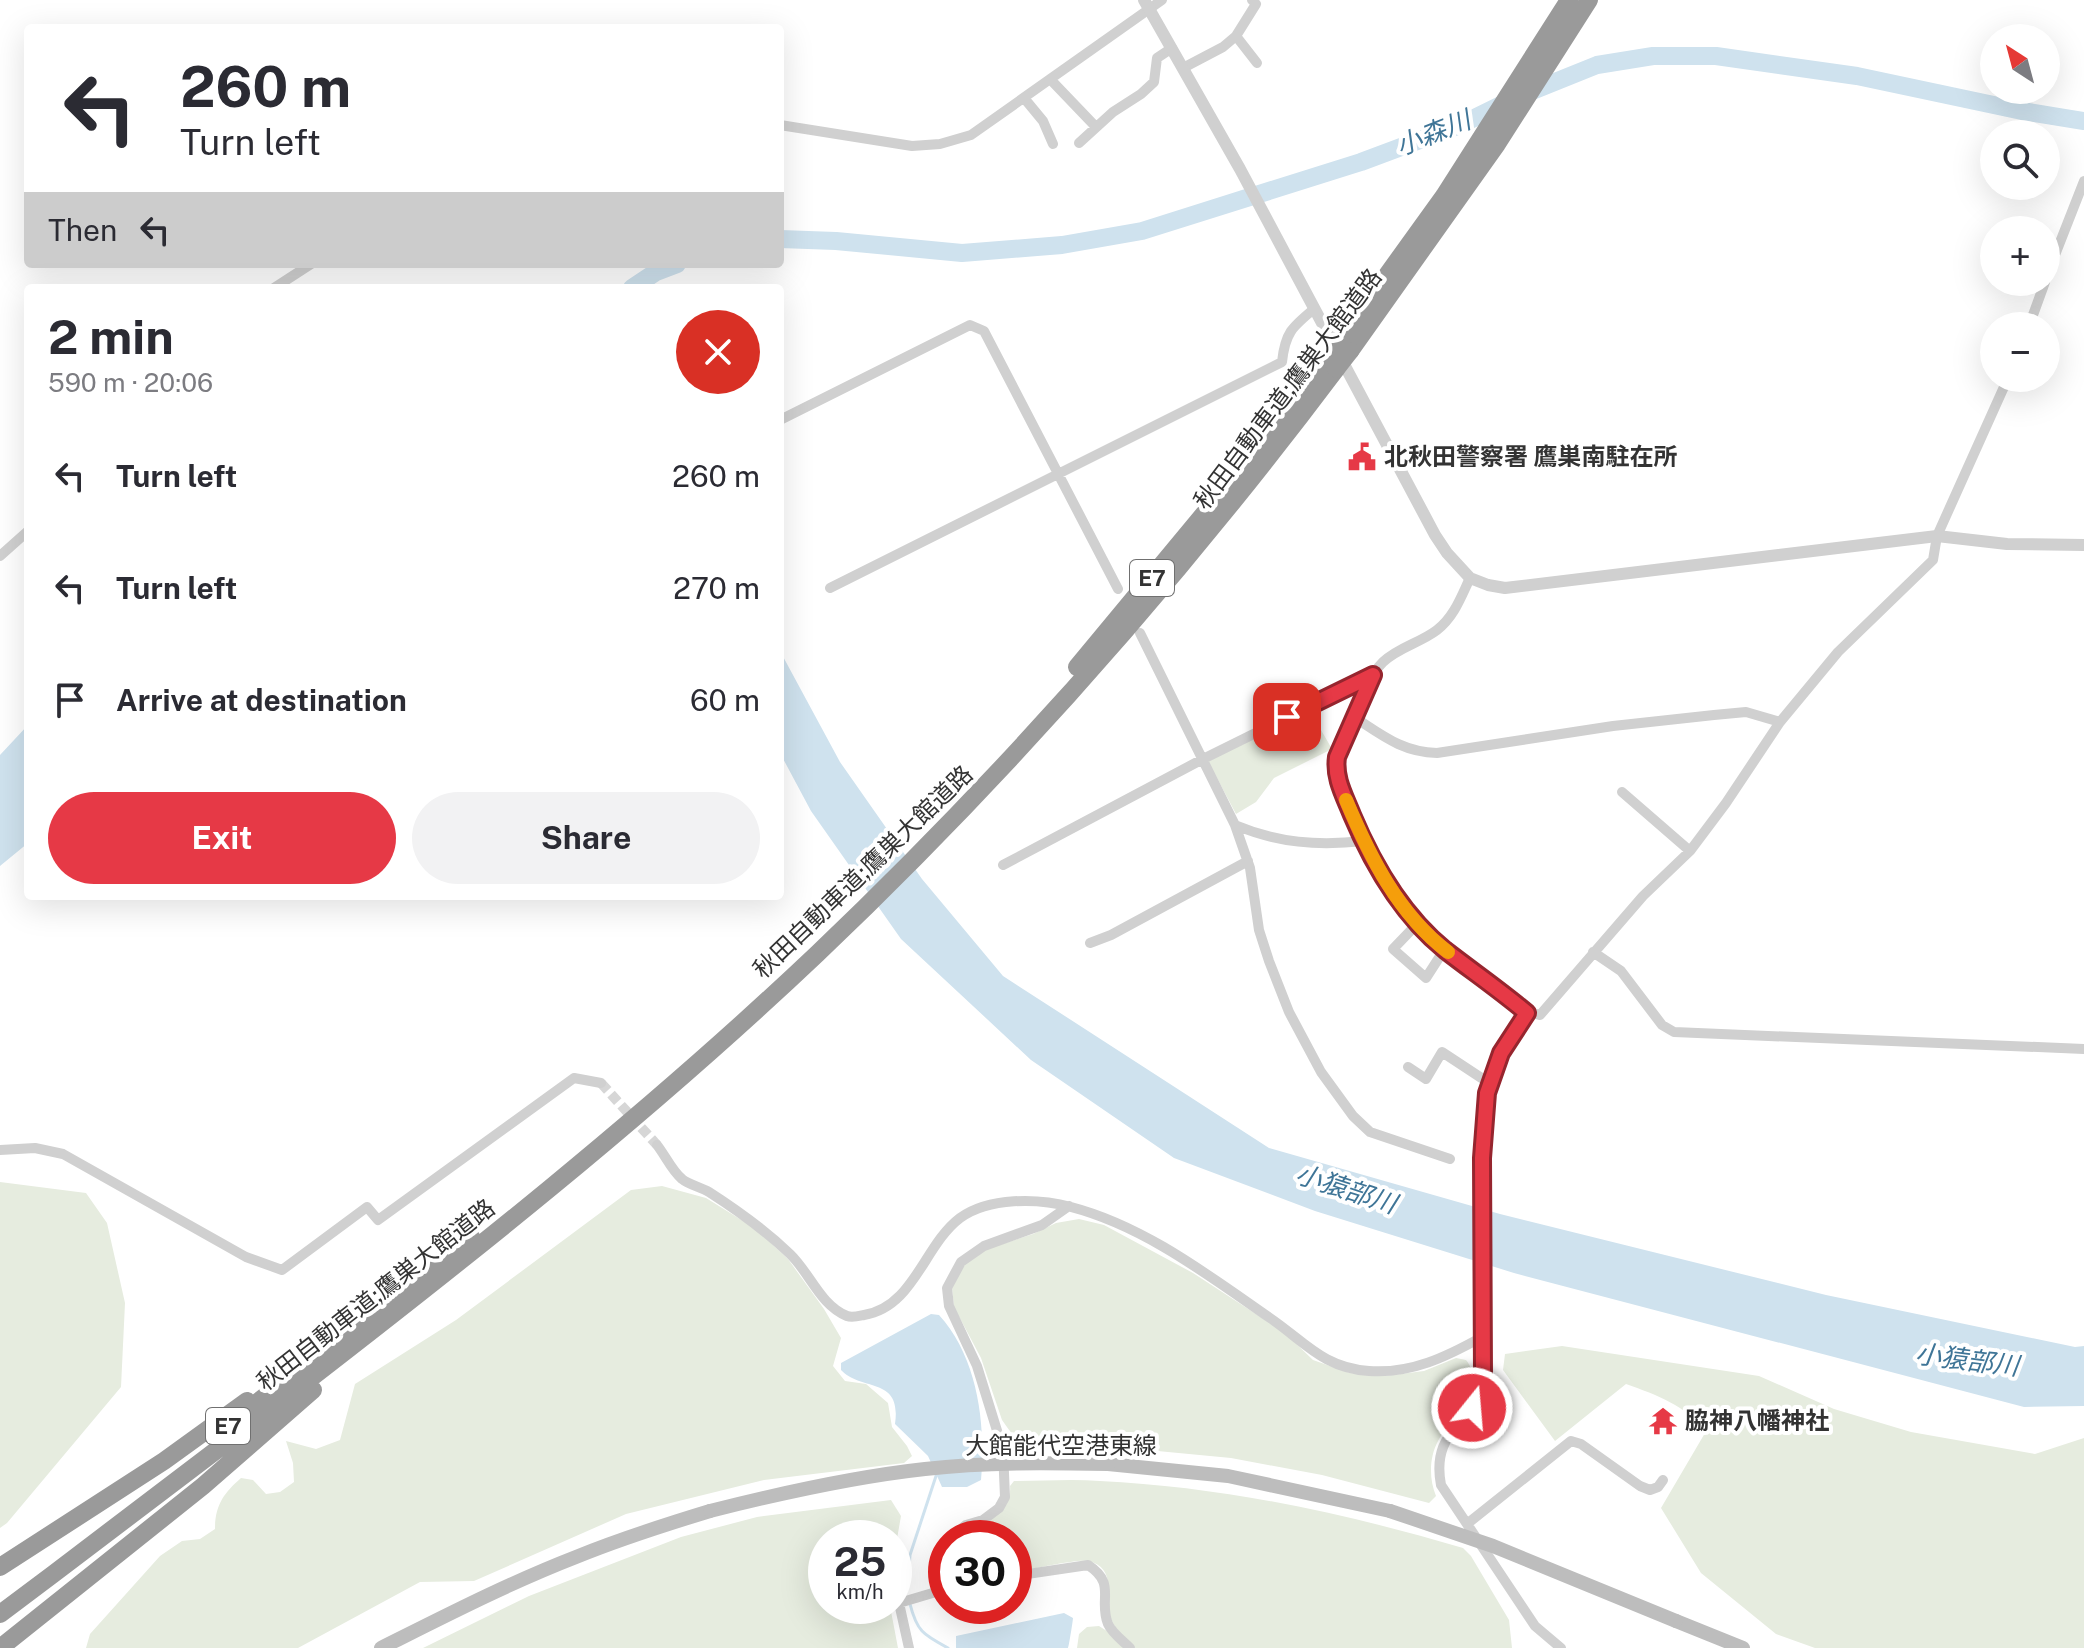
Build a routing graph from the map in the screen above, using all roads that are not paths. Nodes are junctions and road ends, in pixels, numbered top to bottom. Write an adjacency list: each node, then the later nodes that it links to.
1 (1162, 0): 6 (street)
2 (1252, 0): 7 (street)
3 (1567, 0): 19 (highway, 秋田自動車道;鷹巣大館道路 / E7)
4 (1589, 0): 12 (highway, 秋田自動車道;鷹巣大館道路 / E7)
5 (1596, 0): 12 (highway)
6 (1147, 4): 8 (street); 11 (street)
7 (1236, 36): 9 (street); 10 (street)
8 (1172, 48): 10 (street); 15 (street)
9 (1257, 63)
10 (1183, 68): 23 (street)
11 (1050, 79): 13 (street); 15 (street)
12 (1537, 83): 19 (highway, 秋田自動車道;鷹巣大館道路 / E7)
13 (1024, 98): 14 (street); 17 (street)
14 (784, 126)
15 (1095, 126): 16 (street)
16 (1079, 143)
17 (1053, 144)
18 (2084, 181): 20 (street)
19 (1452, 197): 48 (highway, 秋田自動車道;鷹巣大館道路 / E7, bridge)
20 (2060, 242)
21 (305, 268): 22 (street)
22 (280, 284)
23 (1314, 309): 26 (street); 31 (street)
24 (2002, 392): 28 (street)
25 (784, 418): 26 (street)
26 (1058, 472): 32 (street); 33 (street)
27 (24, 535): 30 (street)
28 (1937, 536): 29 (street); 31 (street); 37 (street)
29 (2084, 545)
30 (0, 556)
31 (1470, 578): 35 (street)
32 (830, 588)
33 (1118, 589)
34 (1140, 633): 38 (street)
35 (1373, 675): 36 (street); 38 (street)
36 (1354, 717): 37 (street); 41 (street)
37 (1780, 722): 42 (street)
38 (1201, 760): 40 (street); 44 (street)
39 (1622, 792): 42 (street)
40 (1235, 825): 41 (street); 43 (street)
41 (1364, 841): 45 (street)
42 (1690, 851): 49 (street)
43 (1248, 861): 46 (street); 57 (street)
44 (1003, 865)
45 (1417, 924): 47 (street); 47 (street)
46 (1090, 943)
47 (1444, 950): 50 (street)
48 (812, 952): 59 (highway, 秋田自動車道;鷹巣大館道路 / E7); 60 (highway, 秋田自動車道;鷹巣大館道路 / E7)
49 (1593, 952): 50 (street); 51 (street)
50 (1527, 1013): 54 (street)
51 (2084, 1049)
52 (1408, 1067): 54 (street)
53 (601, 1083): 56 (street)
54 (1489, 1083): 61 (street)
55 (657, 1145): 58 (street)
56 (0, 1150)
57 (1450, 1159)
58 (1069, 1206): 61 (street); 63 (street)
59 (454, 1251): 65 (highway); 68 (highway, 秋田自動車道;鷹巣大館道路 / E7)
60 (423, 1292): 69 (highway, 秋田自動車道;鷹巣大館道路 / E7); 71 (highway)
61 (1482, 1337): 64 (street)
62 (1663, 1480): 64 (street)
63 (983, 1520)
64 (1467, 1524): 75 (street)
65 (0, 1567)
66 (1032, 1573): 74 (street)
67 (928, 1594): 73 (street)
68 (0, 1599)
69 (0, 1614)
70 (1723, 1644): 72 (main road, 大館能代空港東線, bridge); 76 (main road, 大館能代空港東線)
71 (0, 1648)
72 (381, 1648)
73 (909, 1648)
74 (1130, 1648)
75 (1561, 1648)
76 (1743, 1648)

